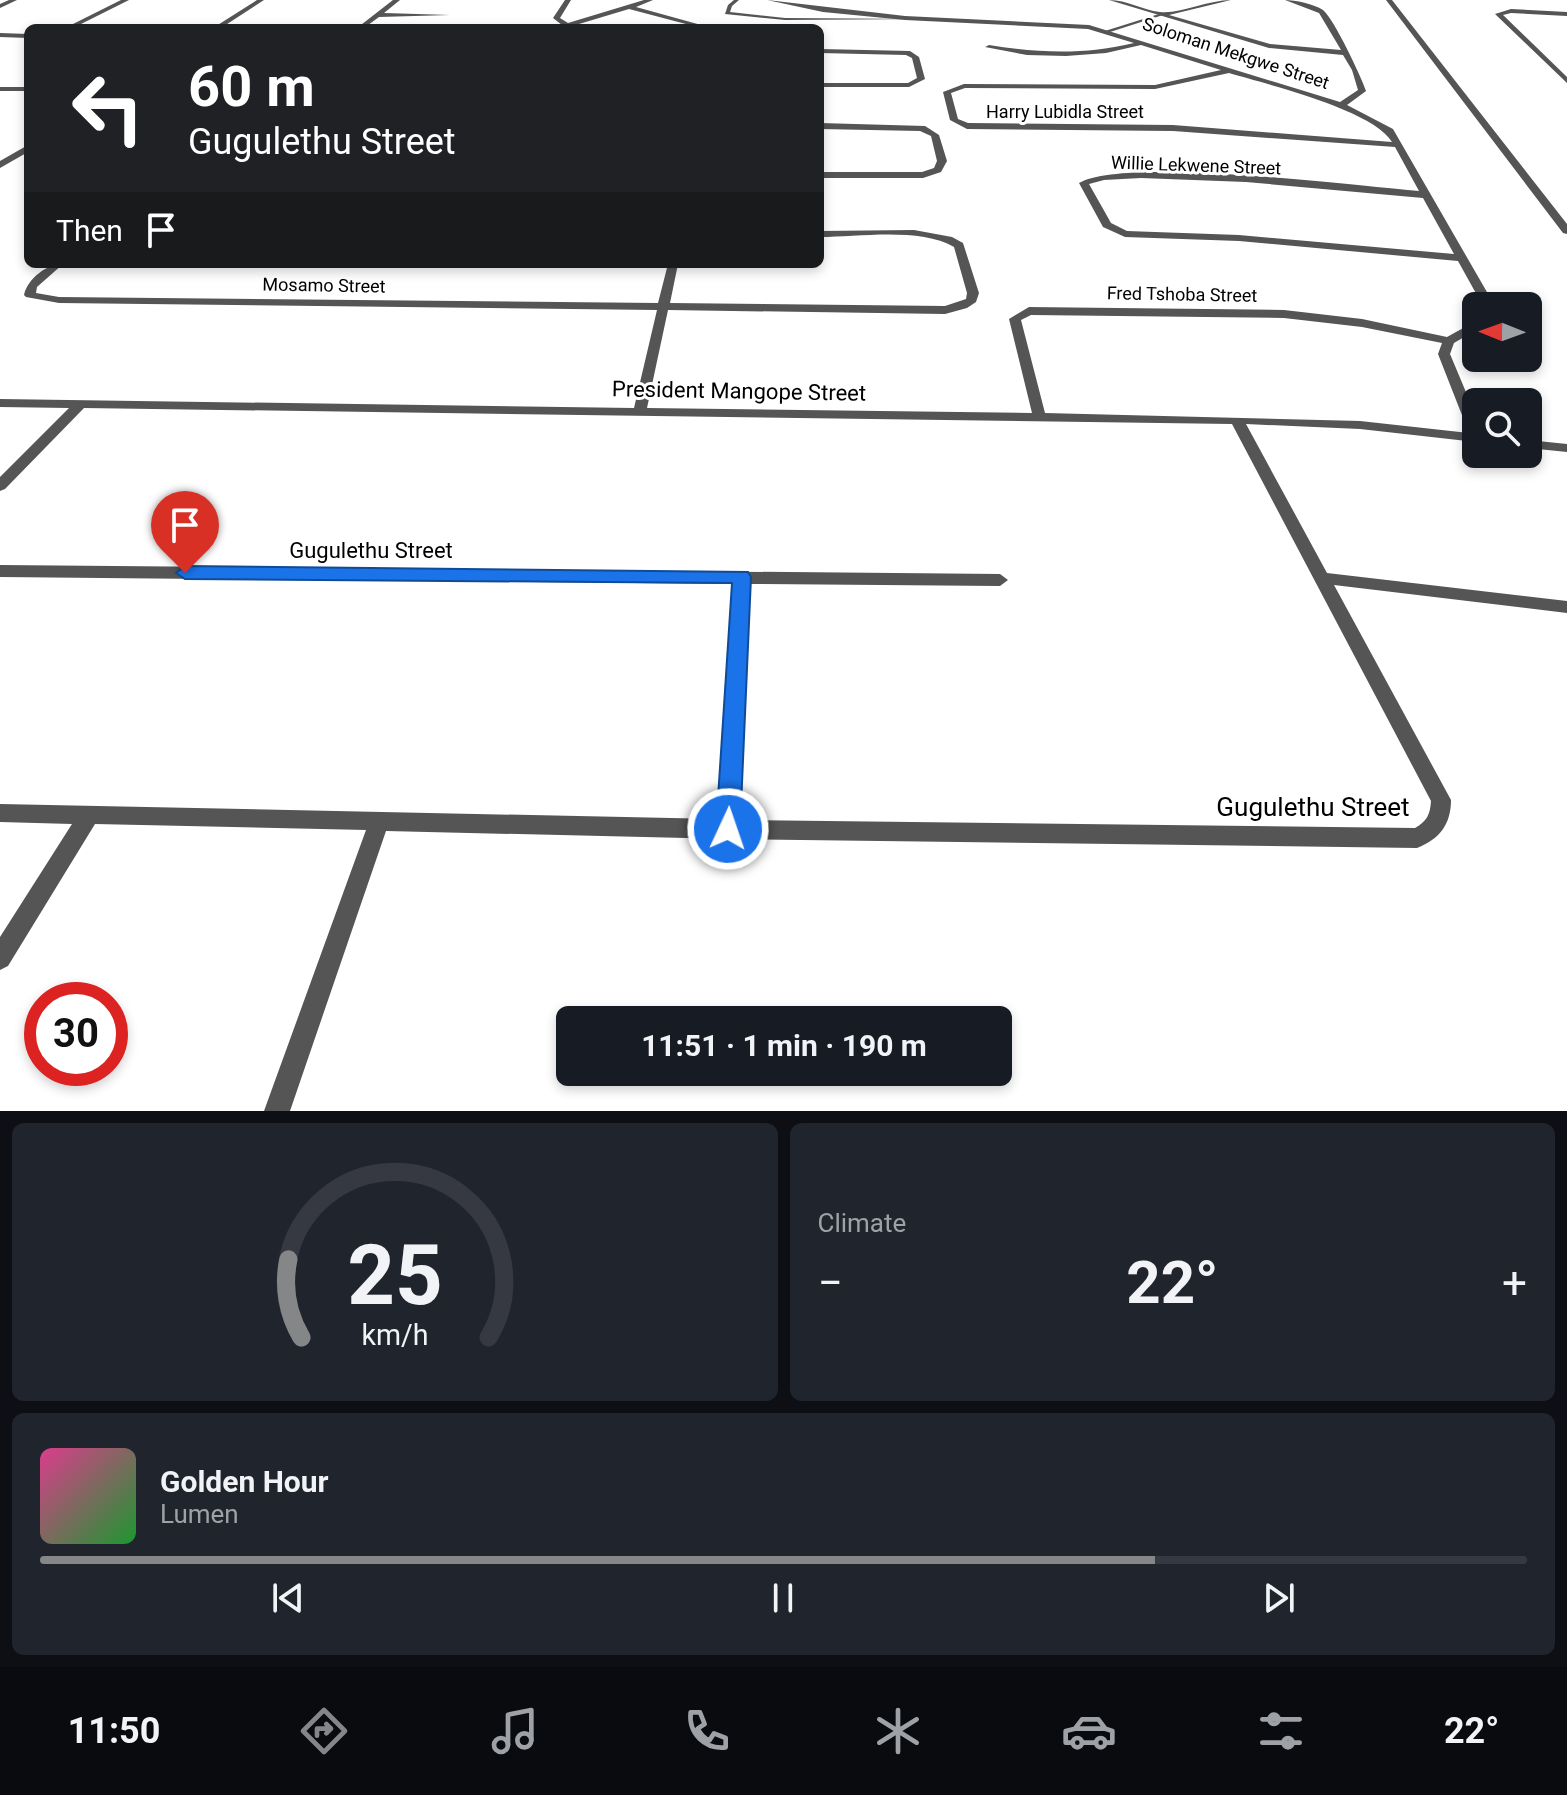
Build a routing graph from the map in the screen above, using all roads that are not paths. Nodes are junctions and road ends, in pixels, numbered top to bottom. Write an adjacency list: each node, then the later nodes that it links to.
1 (14, 0): 13 (street)
2 (126, 0): 21 (street)
3 (261, 0): 22 (street)
4 (397, 0): 16 (street)
5 (568, 0): 24 (street)
6 (650, 0): 14 (street)
7 (737, 0): 19 (lane)
8 (1112, 0): 18 (street)
9 (1224, 0): 18 (street)
10 (1288, 0): 34 (street)
11 (1389, 0): 47 (street)
12 (776, 1): 20 (street, Soloman Mekgwe Street)
13 (0, 6)
14 (629, 7): 25 (street); 26 (street)
15 (1567, 14): 36 (street)
16 (377, 15): 17 (street); 23 (street)
17 (447, 15)
18 (1161, 15): 28 (lane); 34 (street)
19 (809, 19): 20 (lane); 27 (lane)
20 (921, 19): 28 (street, Soloman Mekgwe Street)
21 (76, 24)
22 (222, 24)
23 (365, 24)
24 (561, 24)
25 (573, 24)
26 (694, 24)
27 (788, 24)
28 (1108, 31): 31 (street, Soloman Mekgwe Street)
29 (0, 35): 30 (street)
30 (24, 36)
31 (1145, 42): 32 (street); 35 (street, Soloman Mekgwe Street)
32 (989, 47)
33 (824, 51): 37 (street)
34 (1345, 53): 40 (street)
35 (1232, 70): 40 (street, Soloman Mekgwe Street); 42 (street, Harry Lubidla Street)
36 (1566, 80)
37 (824, 85)
38 (0, 89): 39 (street)
39 (24, 89)
40 (1341, 105): 42 (street, Soloman Mekgwe Street)
41 (824, 126): 45 (street)
42 (1398, 145): 46 (street, Soloman Mekgwe Street)
43 (24, 150): 44 (street)
44 (0, 165)
45 (824, 175)
46 (1427, 195): 49 (street, Soloman Mekgwe Street); 49 (street, Willie Lekwene Street)
47 (1567, 231)
48 (824, 234): 53 (street)
49 (1461, 258): 52 (street, Soloman Mekgwe Street)
50 (53, 268): 53 (street, Mosamo Street)
51 (672, 268): 53 (street)
52 (1481, 292)
53 (664, 308): 59 (street)
54 (1462, 333): 55 (street)
55 (1449, 341): 57 (street); 60 (street, Fred Tshoba Street)
56 (0, 403): 58 (street, President Mangope Street)
57 (1462, 403)
58 (81, 404): 59 (street, President Mangope Street); 65 (street)
59 (640, 411): 60 (street, President Mangope Street)
60 (1039, 416): 61 (street, President Mangope Street)
61 (1237, 420): 62 (street, President Mangope Street); 68 (street, Gugulethu Street)
62 (1462, 434)
63 (1542, 445): 64 (street)
64 (1567, 448)
65 (0, 486)
66 (0, 571): 67 (street, Gugulethu Street)
67 (742, 577): 69 (street, Gugulethu Street); 74 (street)
68 (1323, 578): 70 (street); 74 (street, Gugulethu Street)
69 (1000, 580)
70 (1567, 607)
71 (0, 813): 72 (street, Gugulethu Street)
72 (89, 815): 73 (street, Gugulethu Street); 75 (street)
73 (379, 822): 74 (street, Gugulethu Street); 76 (street)
74 (728, 829)
75 (0, 958)
76 (277, 1111)

